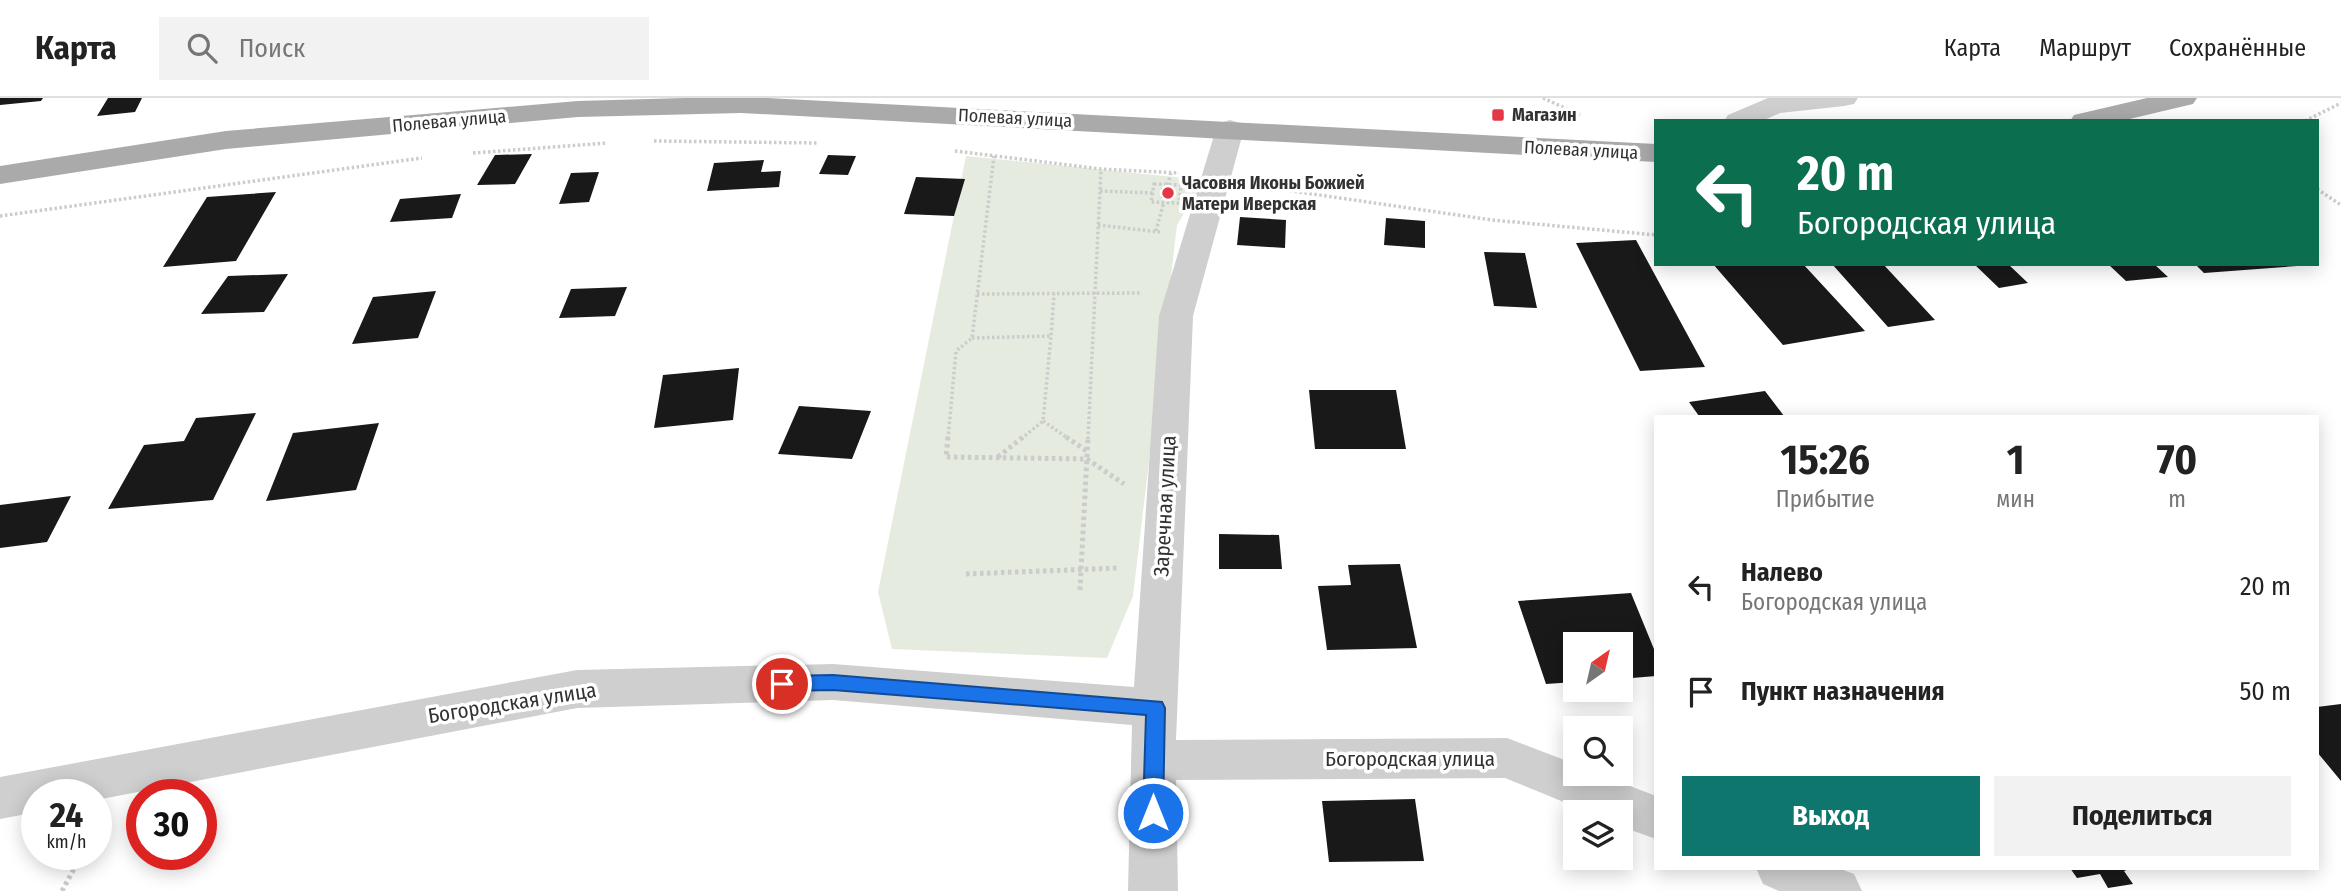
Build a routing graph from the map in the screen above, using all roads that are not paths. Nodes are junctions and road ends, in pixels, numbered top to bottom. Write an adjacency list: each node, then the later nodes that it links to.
1 (1844, 98): 5 (street)
2 (2143, 98): 3 (street)
3 (2178, 99): 6 (main road)
4 (742, 102): 7 (main road, Полевая улица); 9 (main road, Полевая улица)
5 (1742, 119)
6 (2093, 119)
7 (1230, 129): 8 (main road, Полевая улица); 10 (street, Заречная улица)
8 (1654, 153)
9 (0, 175)
10 (1156, 708): 11 (street, Заречная улица); 12 (street, Богородская улица)
11 (1153, 760): 13 (street, Богородская улица); 15 (street, Заречная улица)
12 (0, 797)
13 (1654, 817)
14 (1785, 870): 16 (street)
15 (1153, 891)
16 (1837, 891)

